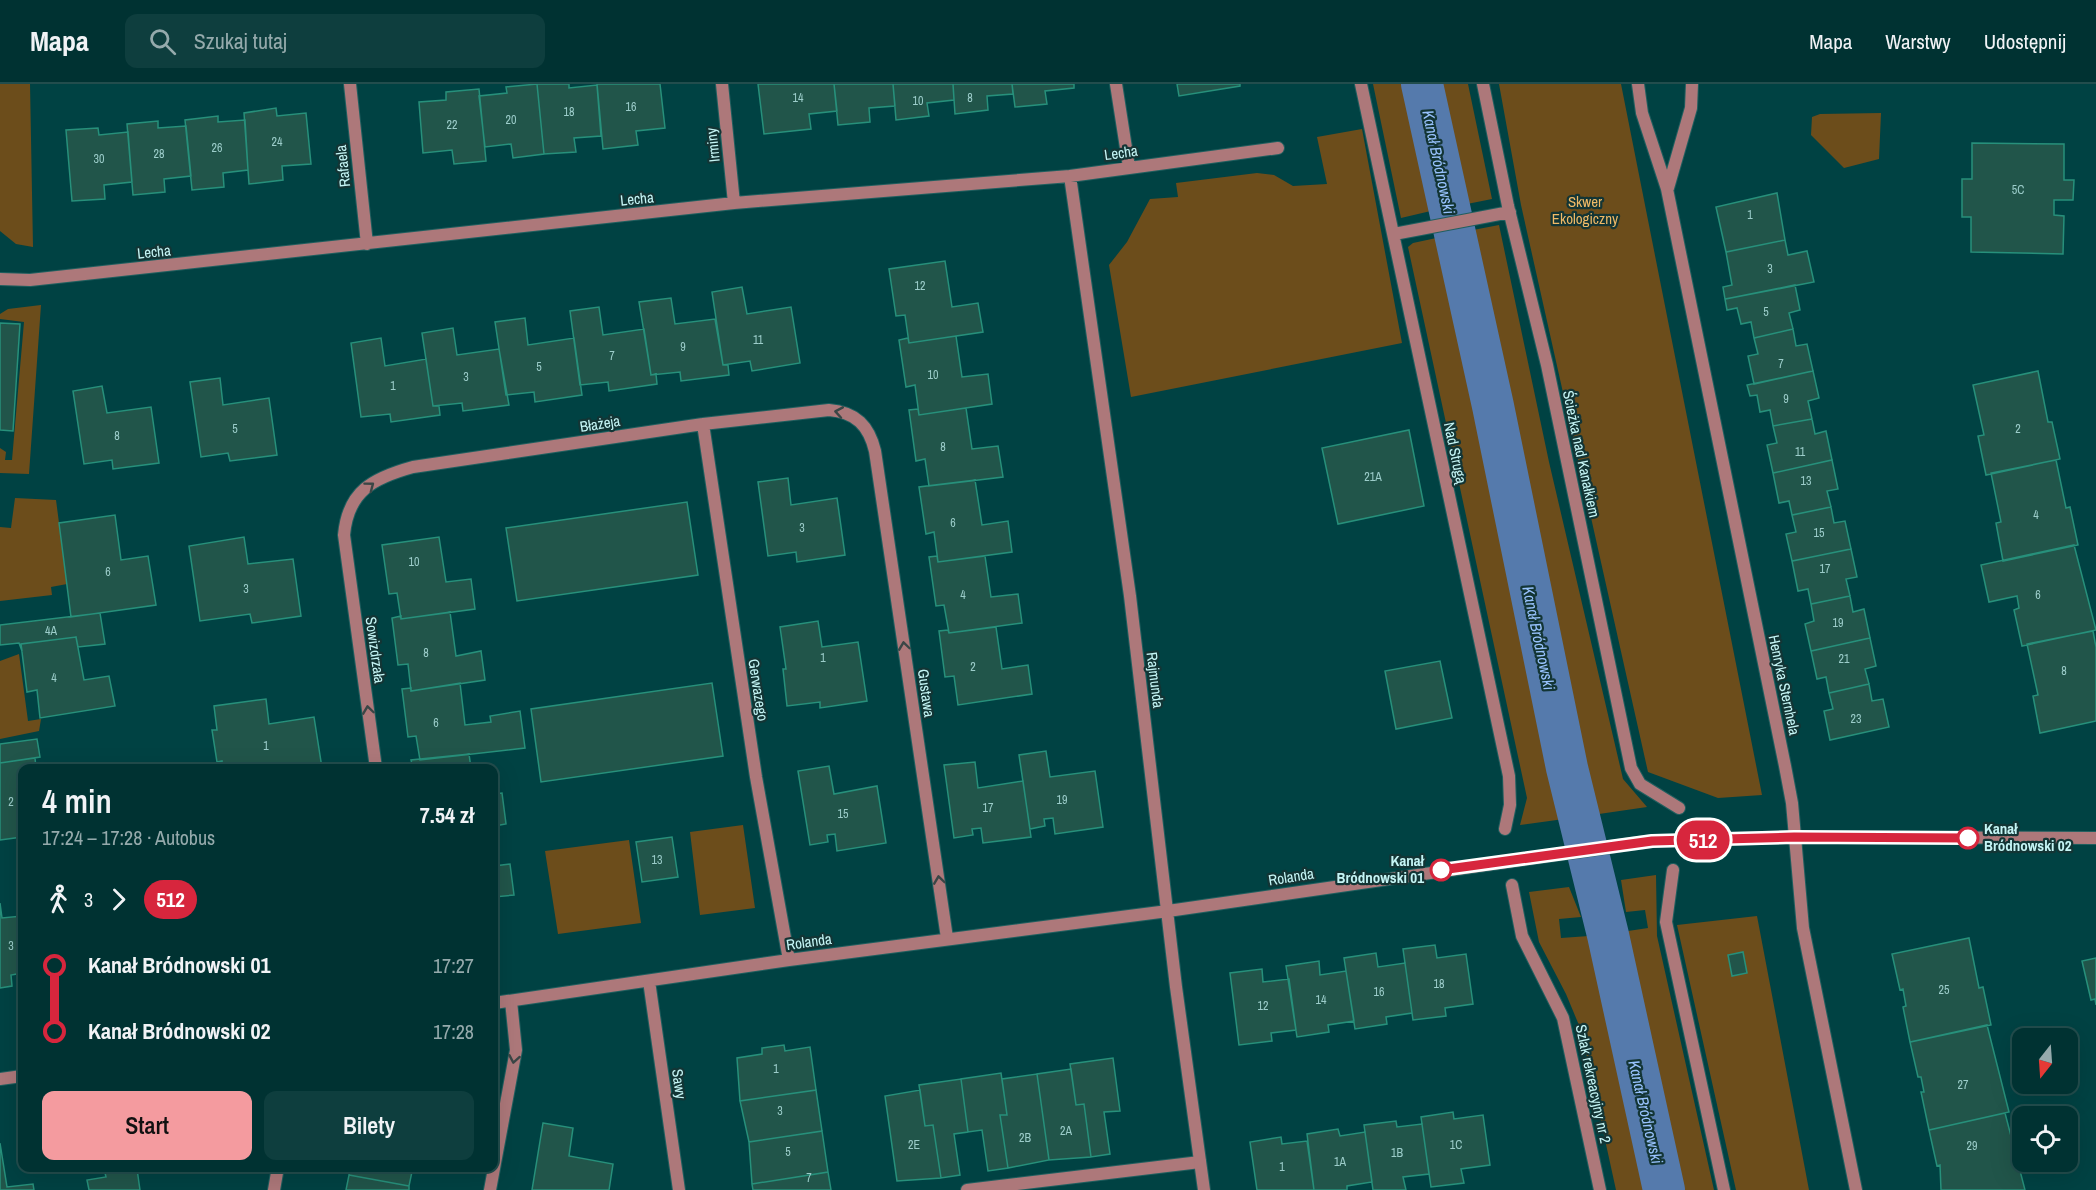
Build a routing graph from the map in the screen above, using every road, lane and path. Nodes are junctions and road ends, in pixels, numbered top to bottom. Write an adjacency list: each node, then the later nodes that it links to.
1 (350, 84): 15 (street, Rafaela)
2 (722, 84): 12 (street, Irminy)
3 (1116, 84): 9 (street)
4 (1361, 84): 14 (street, Nad Strugą)
5 (1483, 84): 13 (street, Ścieżka nad Kanałkiem)
6 (1638, 84): 11 (street, Henryka Sternhela)
7 (1692, 84): 11 (street, Henryka Sternhela)
8 (1278, 148): 9 (street, Lecha)
9 (1129, 167): 10 (street, Lecha)
10 (1070, 176): 12 (street, Lecha); 27 (street, Rajmunda)
11 (1667, 189): 23 (street, Henryka Sternhela)
12 (734, 203): 15 (street, Lecha)
13 (1510, 212): 14 (street); 21 (street, Ścieżka nad Kanałkiem)
14 (1394, 234): 22 (street, Nad Strugą)
15 (367, 244): 16 (street, Lecha)
16 (0, 279)
17 (703, 424): 18 (street, Błażeja, one-way to 17); 19 (street, Błażeja, one-way to 17); 29 (street, Gerwazego)
18 (875, 452): 28 (street, Gustawa, one-way to 18)
19 (344, 535): 20 (street, Sowizdrzała, one-way to 19)
20 (375, 764)
21 (1679, 808)
22 (1505, 829)
23 (1794, 837): 24 (street, Rolanda); 27 (street, Rolanda); 46 (street, Henryka Sternhela)
24 (2096, 838)
25 (1673, 870): 45 (street)
26 (1512, 885): 44 (street, Szlak rekreacyjny nr 2)
27 (1168, 911): 28 (street, Rolanda); 36 (street, Rajmunda)
28 (947, 938): 29 (street, Rolanda)
29 (789, 960): 30 (street, Rolanda)
30 (649, 981): 31 (street, Rolanda); 41 (street, Sawy)
31 (511, 1001): 32 (street, Rolanda); 35 (street, one-way to 35)
32 (498, 1003)
33 (18, 1077): 34 (street)
34 (0, 1079)
35 (498, 1147)
36 (1200, 1162): 42 (street); 43 (street, Rajmunda)
37 (277, 1172): 39 (street)
38 (493, 1172): 40 (street, one-way to 40)
39 (274, 1190)
40 (490, 1190)
41 (679, 1190)
42 (967, 1190)
43 (1204, 1190)
44 (1600, 1190)
45 (1724, 1190)
46 (1856, 1190)

